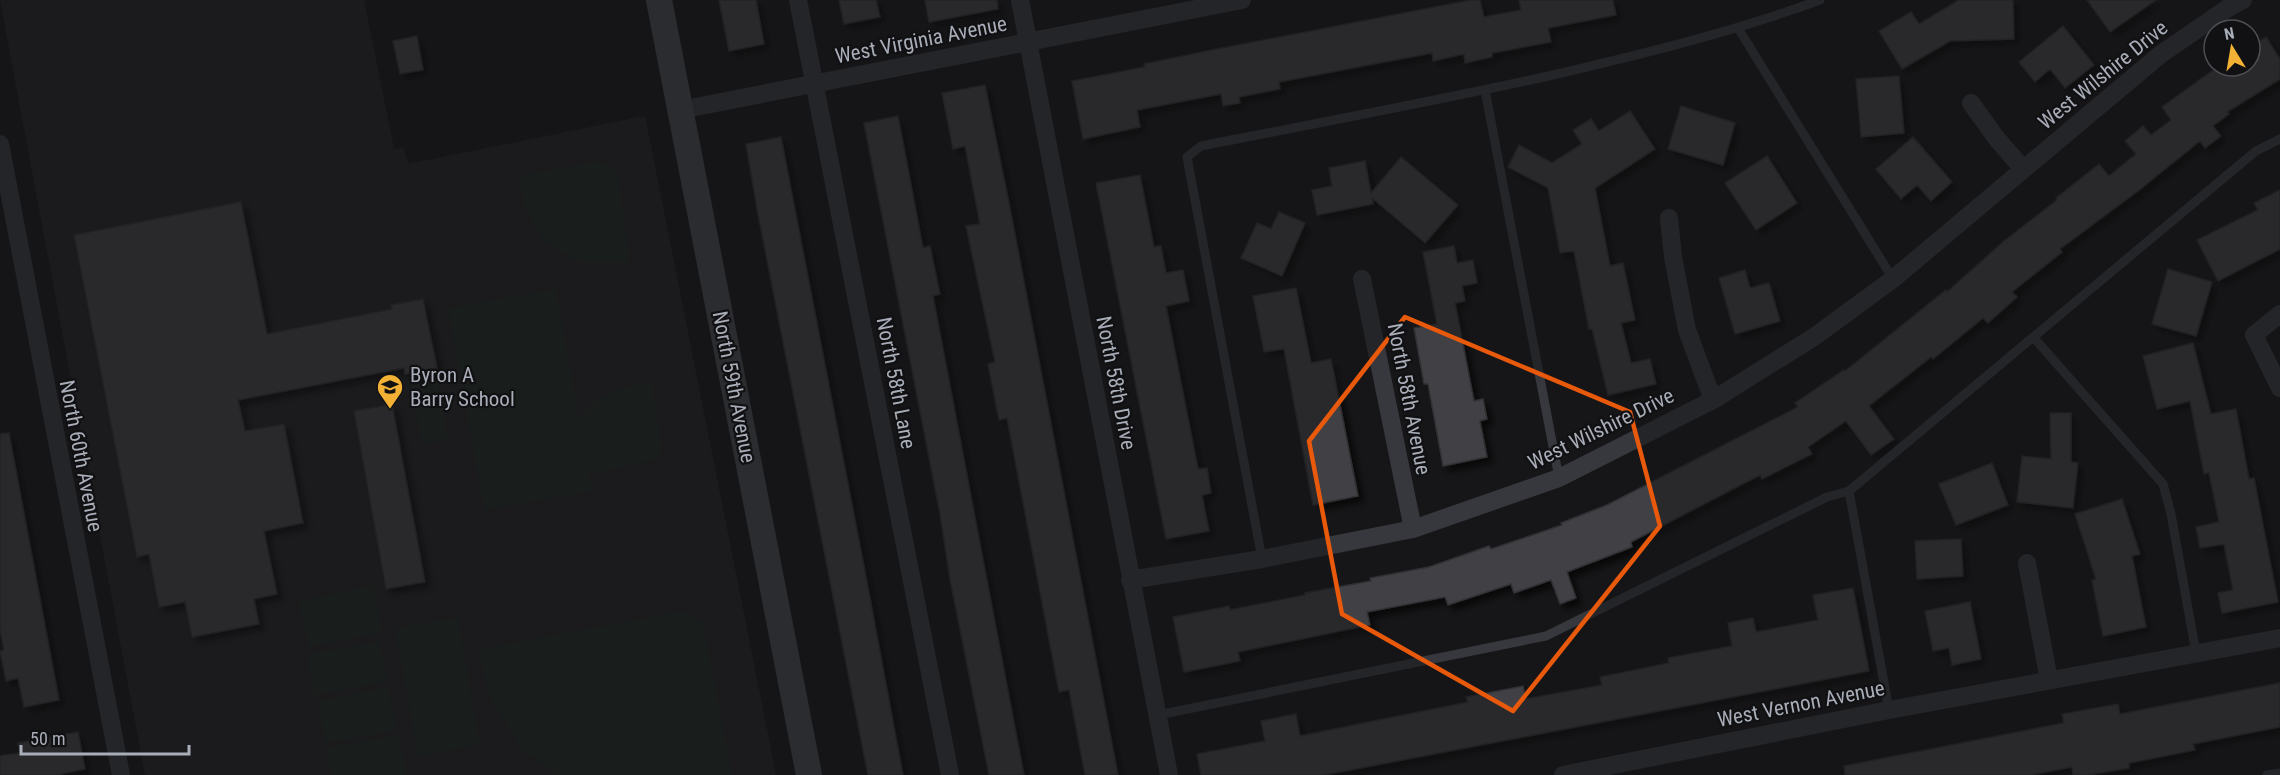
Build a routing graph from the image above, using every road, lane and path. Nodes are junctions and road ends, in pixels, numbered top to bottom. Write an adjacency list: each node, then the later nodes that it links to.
1 (659, 0): 12 (main road, North 59th Avenue)
2 (798, 0): 9 (street, North 58th Lane)
3 (1020, 0): 8 (street, North 58th Drive)
4 (1242, 0): 8 (street, West Virginia Avenue)
5 (1820, 0): 7 (lane)
6 (2243, 0): 15 (street, West Wilshire Drive)
7 (1738, 28): 10 (lane); 18 (lane)
8 (1028, 41): 9 (street, West Virginia Avenue); 28 (street, North 58th Drive)
9 (814, 84): 12 (street, West Virginia Avenue); 37 (street, North 58th Lane)
10 (1485, 90): 23 (lane); 26 (lane)
11 (1971, 103): 15 (street)
12 (680, 110): 36 (main road, North 59th Avenue)
13 (2280, 139): 20 (lane)
14 (0, 144): 35 (street, North 60th Avenue)
15 (2023, 169): 18 (street, West Wilshire Drive)
16 (1669, 218): 22 (street)
17 (1362, 279): 25 (street, North 58th Avenue)
18 (1893, 279): 22 (street, West Wilshire Drive)
19 (2280, 314): 21 (street)
20 (2034, 338): 24 (lane); 30 (lane)
21 (2280, 388)
22 (1713, 400): 23 (street, West Wilshire Drive)
23 (1559, 478): 25 (street, West Wilshire Drive)
24 (1849, 491): 32 (lane); 33 (lane)
25 (1413, 529): 26 (street, West Wilshire Drive)
26 (1262, 559): 28 (street, West Wilshire Drive)
27 (2027, 563): 31 (street)
28 (1130, 580): 33 (street, North 58th Drive)
29 (2280, 638): 30 (street, West Vernon Avenue)
30 (2196, 653): 31 (street, West Vernon Avenue)
31 (2049, 680): 32 (street, West Vernon Avenue)
32 (1889, 710): 39 (street, West Vernon Avenue)
33 (1158, 715): 38 (street, North 58th Drive)
34 (2280, 772): 40 (lane)
35 (121, 775)
36 (809, 775)
37 (950, 775)
38 (1169, 775)
39 (1563, 775)
40 (2267, 775)

